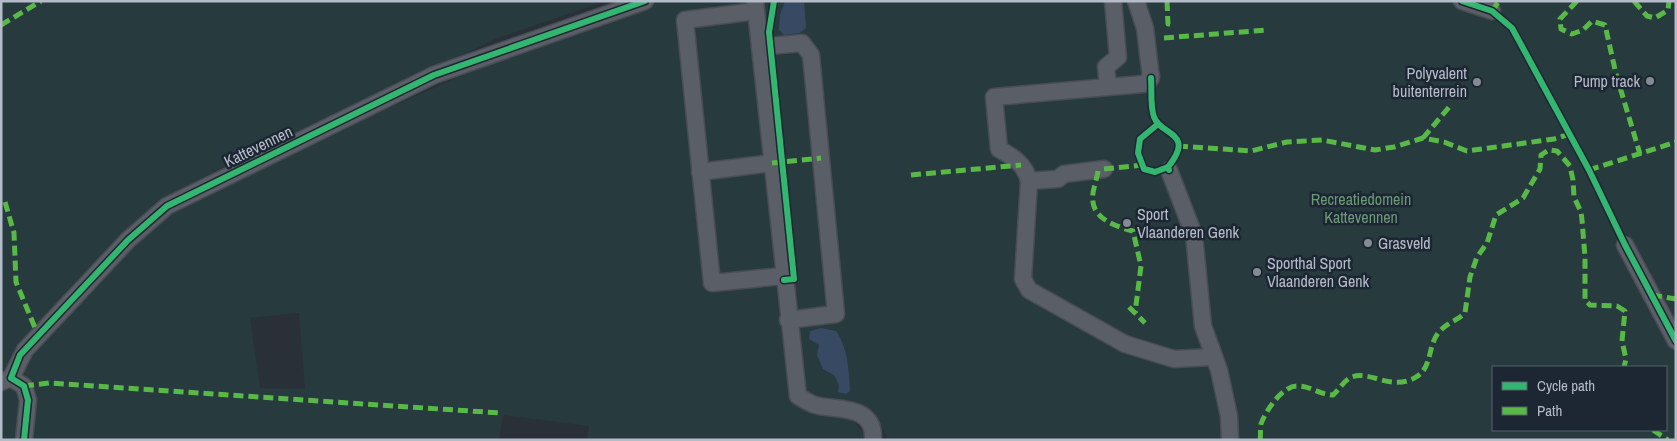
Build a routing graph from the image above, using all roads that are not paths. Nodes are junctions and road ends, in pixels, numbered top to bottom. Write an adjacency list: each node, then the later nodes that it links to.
1 (645, 1): 19 (street, Kattevennen)
2 (1136, 1): 8 (street)
3 (1462, 1): 6 (street)
4 (1117, 2): 8 (street)
5 (755, 6): 7 (street); 12 (street)
6 (1492, 11)
7 (760, 47): 9 (street); 16 (street)
8 (1108, 86): 13 (street)
9 (772, 162): 12 (street); 15 (street)
10 (1104, 169): 13 (street)
11 (1169, 170): 18 (street)
12 (700, 172): 15 (street)
13 (1028, 181): 18 (street)
14 (1625, 245): 17 (street)
15 (783, 276): 16 (street)
16 (788, 320): 21 (street)
17 (1676, 341)
18 (1214, 357): 22 (street)
19 (6, 380): 20 (street, Kattevennen)
20 (24, 440)
21 (873, 440)
22 (1230, 440)

